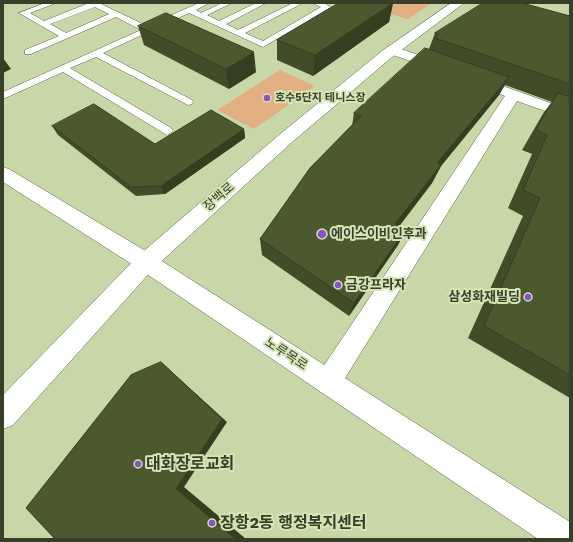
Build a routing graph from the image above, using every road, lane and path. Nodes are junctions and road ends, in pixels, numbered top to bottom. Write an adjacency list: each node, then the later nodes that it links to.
1 (52, 3): 12 (lane)
2 (205, 3): 9 (lane)
3 (228, 3): 11 (lane)
4 (262, 3): 13 (lane)
5 (299, 3): 15 (lane)
6 (316, 3): 15 (lane)
7 (458, 3): 17 (street, 장백로)
8 (94, 4): 10 (lane); 12 (lane)
9 (189, 10): 11 (lane); 14 (lane)
10 (116, 14): 14 (lane); 16 (lane)
11 (202, 15): 13 (lane)
12 (43, 24): 16 (lane)
13 (219, 24): 15 (lane)
14 (148, 30): 19 (lane)
15 (238, 33)
16 (64, 35): 18 (lane)
17 (392, 50): 21 (street); 29 (street, 장백로)
18 (28, 52)
19 (96, 53): 20 (lane); 25 (lane)
20 (63, 68): 24 (lane); 27 (lane)
21 (457, 74)
22 (486, 84): 23 (street)
23 (514, 94): 26 (street); 30 (street)
24 (3, 96)
25 (188, 102)
26 (570, 115)
27 (167, 131)
28 (3, 173): 29 (street, 노루목로)
29 (146, 262): 30 (street, 노루목로); 31 (street, 장백로)
30 (328, 382): 32 (street, 노루목로)
31 (3, 416)
32 (567, 539)

